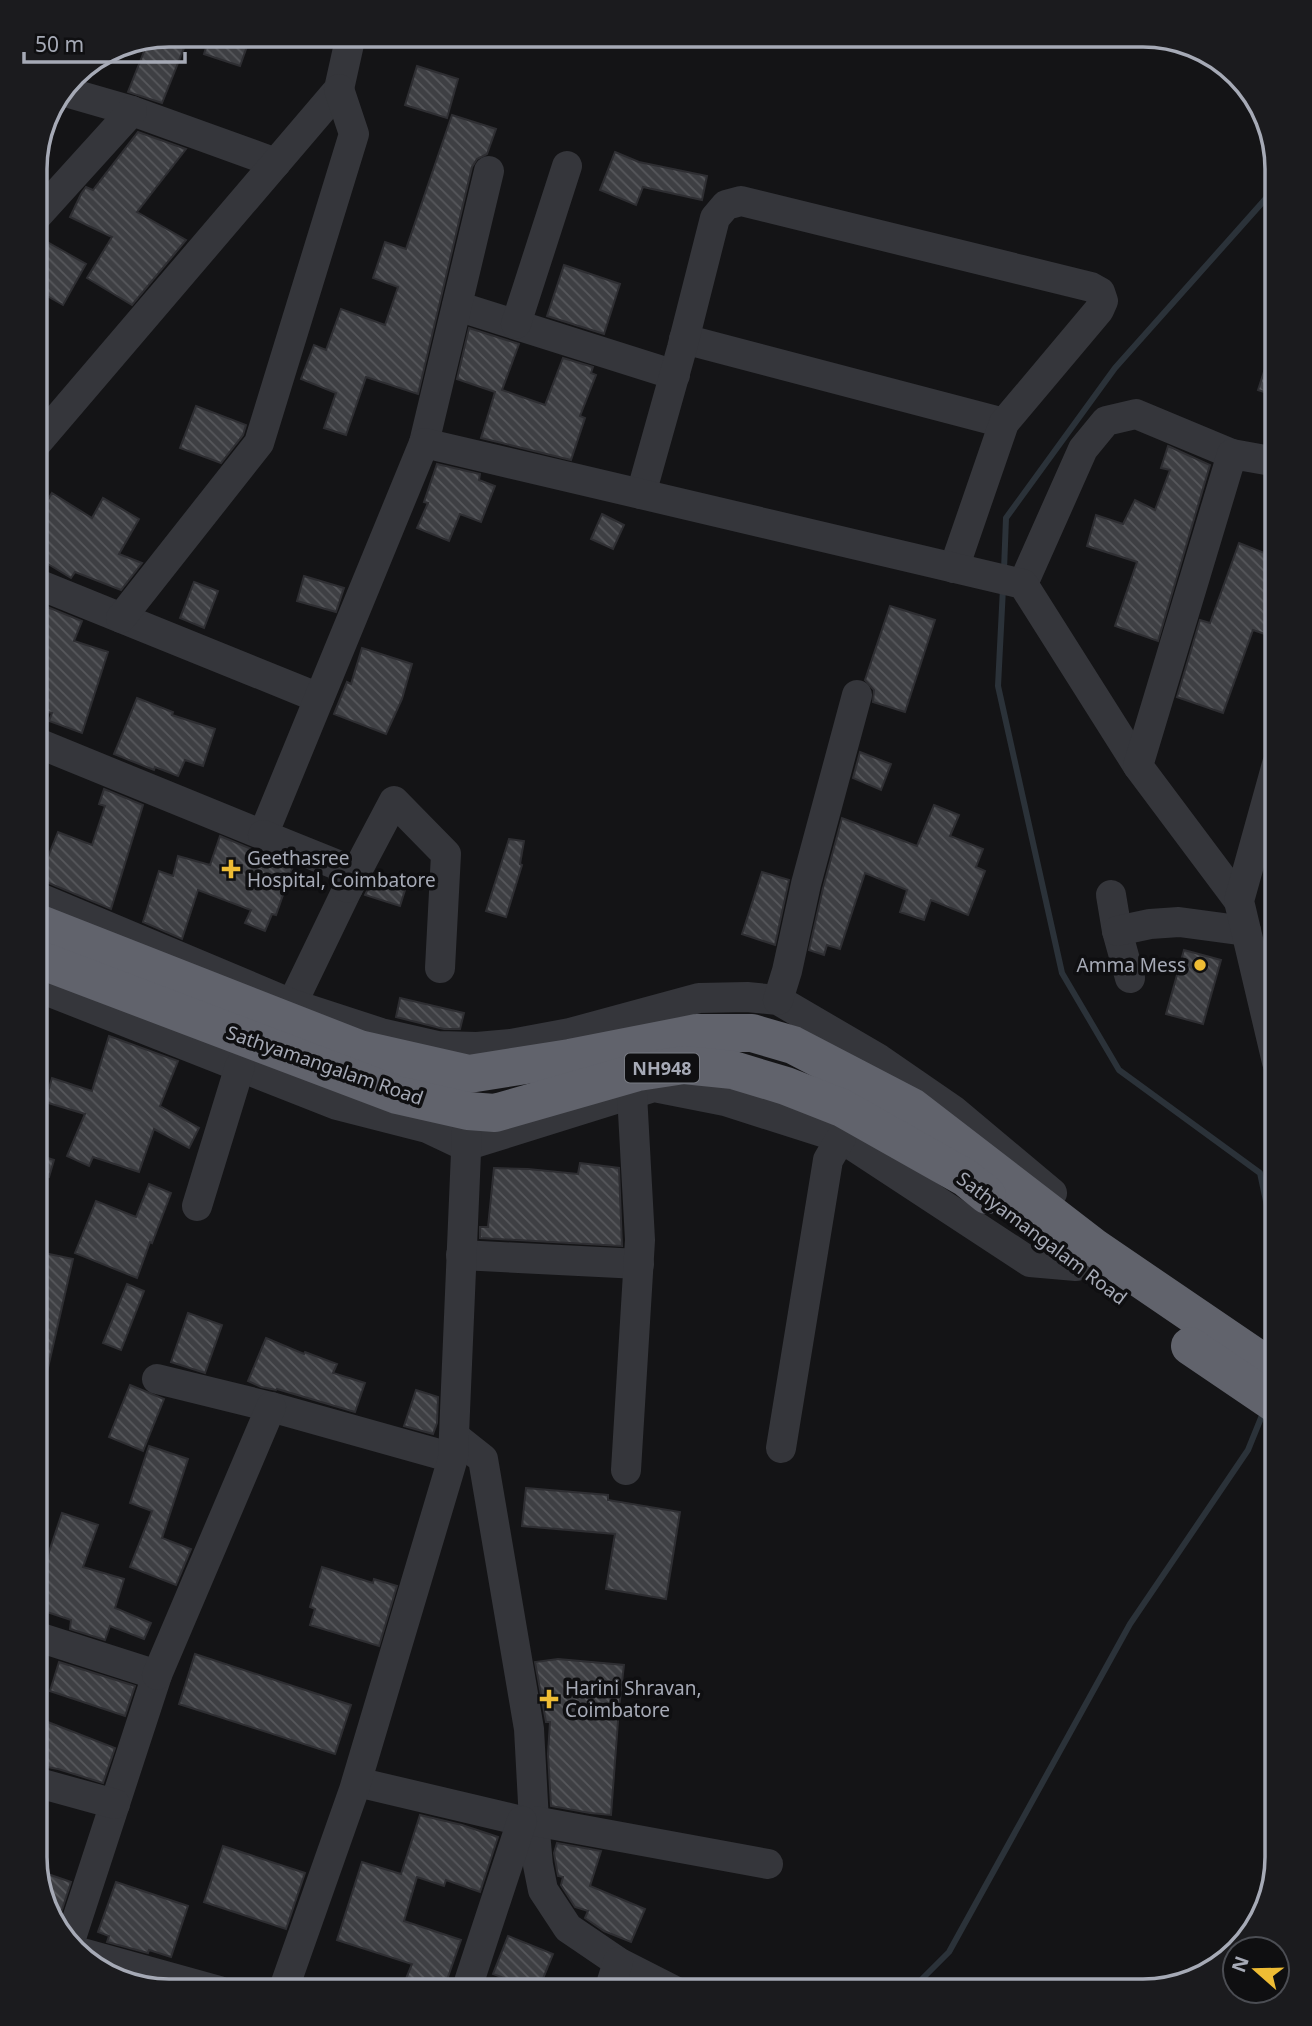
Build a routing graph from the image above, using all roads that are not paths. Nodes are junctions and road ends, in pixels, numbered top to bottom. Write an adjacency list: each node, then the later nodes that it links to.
1 (348, 47): 2 (street)
2 (339, 89): 5 (street); 22 (street)
3 (73, 94): 4 (street)
4 (132, 111): 5 (street); 8 (street)
5 (276, 163): 14 (street)
6 (567, 166): 10 (street)
7 (489, 171): 9 (street)
8 (48, 204)
9 (457, 306): 10 (street); 15 (street)
10 (516, 324): 12 (street)
11 (684, 339): 12 (street); 13 (street); 13 (street)
12 (675, 375): 18 (street)
13 (1004, 423): 19 (street)
14 (48, 430)
15 (424, 443): 18 (street); 24 (street)
16 (1232, 453): 17 (street); 20 (street); 26 (street)
17 (1265, 460)
18 (640, 494): 19 (street)
19 (956, 568): 20 (street)
20 (1022, 584): 26 (street)
21 (48, 588): 22 (street)
22 (121, 618): 24 (street)
23 (857, 695): 40 (street)
24 (319, 698): 28 (street)
25 (48, 748): 28 (street)
26 (1138, 766): 31 (street)
27 (1265, 807): 31 (street)
28 (263, 835): 29 (street)
29 (348, 888): 37 (street); 42 (street)
30 (1111, 895): 34 (street)
31 (1239, 901): 35 (street)
32 (48, 902): 42 (street)
33 (48, 927): 44 (highway, NH948)
34 (1117, 931): 35 (street); 38 (street)
35 (1246, 931): 41 (street)
36 (48, 963): 46 (highway, Sathyamangalam Road / NH948)
37 (440, 968)
38 (1130, 978)
39 (48, 991): 43 (street)
40 (778, 1000): 42 (street); 50 (street)
41 (1265, 1000)
42 (292, 1004)
43 (240, 1066): 46 (street); 48 (street)
44 (469, 1073): 46 (street); 50 (highway, NH948)
45 (632, 1094): 46 (street); 47 (street); 51 (street)
46 (467, 1129): 49 (street); 50 (highway, Sathyamangalam Road / NH948)
47 (841, 1138): 50 (street); 58 (street)
48 (197, 1206)
49 (461, 1255): 51 (street); 57 (street)
50 (1086, 1257): 52 (highway, Sathyamangalam Road / NH948)
51 (639, 1264): 59 (street)
52 (1238, 1363): 53 (highway, NH948); 55 (highway, Sathyamangalam Road / NH948)
53 (1265, 1369)
54 (157, 1379): 56 (street)
55 (1265, 1392)
56 (271, 1407): 57 (street); 61 (street)
57 (453, 1447): 62 (street); 65 (street)
58 (781, 1448)
59 (626, 1470)
60 (47, 1640): 61 (street)
61 (158, 1675): 64 (street)
62 (356, 1782): 65 (street); 71 (street)
63 (47, 1785): 64 (street)
64 (115, 1804): 67 (street)
65 (528, 1821): 66 (street); 69 (street); 72 (street)
66 (768, 1864)
67 (73, 1932)
68 (103, 1959): 70 (street)
69 (618, 1962): 73 (street); 74 (street)
70 (172, 1978)
71 (287, 1978)
72 (471, 1978)
73 (612, 1978)
74 (650, 1978)

